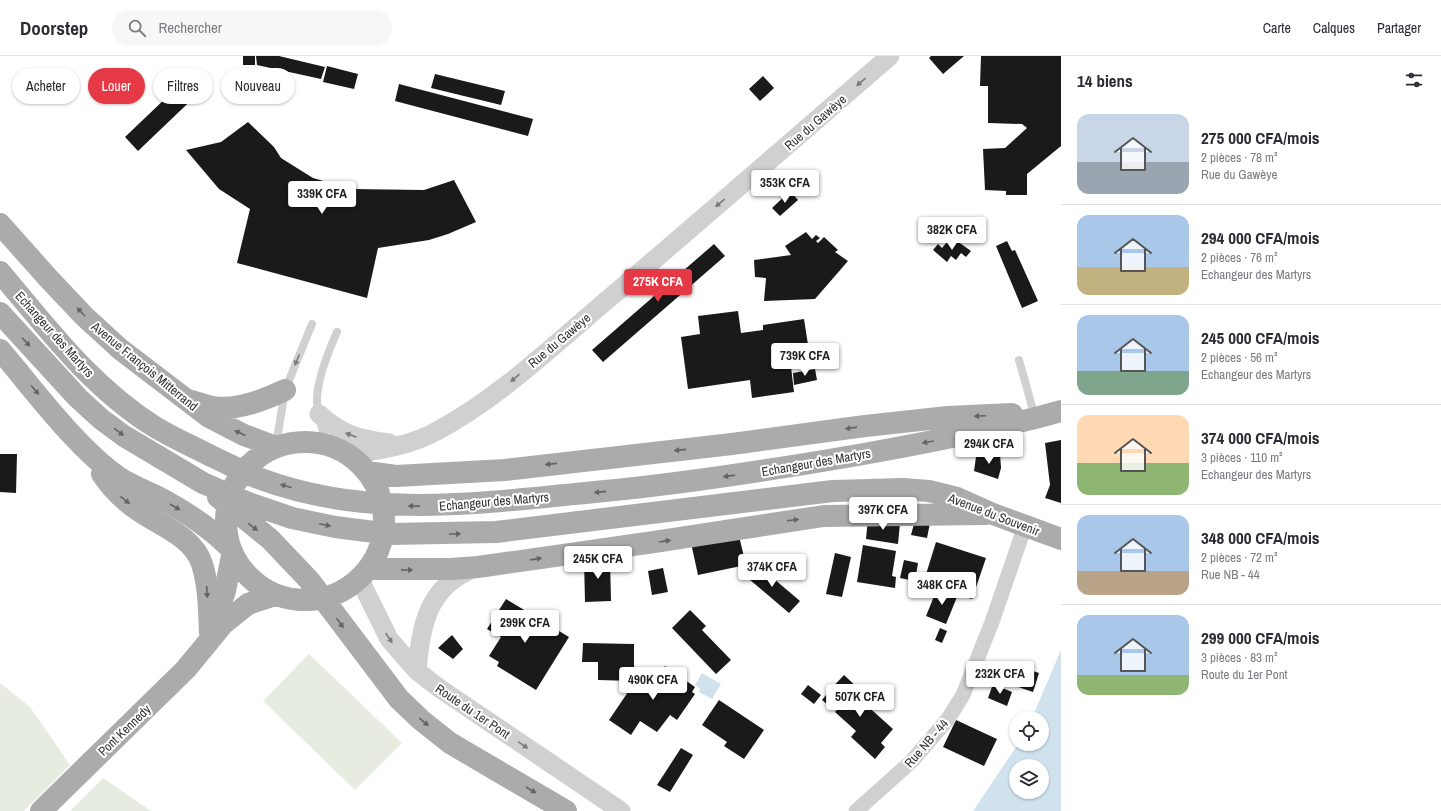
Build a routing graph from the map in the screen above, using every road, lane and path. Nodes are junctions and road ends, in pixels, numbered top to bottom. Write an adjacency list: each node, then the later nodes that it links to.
1 (890, 56): 15 (street, Rue du Gawèye, one-way to 15)
2 (0, 224): 10 (main road, Avenue François Mitterrand, one-way to 2)
3 (0, 272): 13 (main road, Echangeur des Martyrs, one-way to 3)
4 (0, 313): 20 (main road, Echangeur des Martyrs, one-way to 20)
5 (312, 324): 9 (lane, one-way to 9)
6 (337, 332): 12 (lane)
7 (0, 350): 17 (main road, one-way to 17)
8 (1019, 360): 13 (lane)
9 (285, 390): 10 (main road); 16 (lane)
10 (188, 400): 16 (main road, Avenue François Mitterrand, one-way to 10)
11 (1061, 411): 13 (main road)
12 (319, 414): 14 (lane); 15 (street, one-way to 12)
13 (1034, 415): 19 (main road, one-way to 19)
14 (327, 445): 16 (main road); 18 (main road)
15 (403, 445): 18 (street, Rue du Gawèye)
16 (276, 447): 25 (main road)
17 (84, 448): 25 (main road, one-way to 25); 29 (main road, one-way to 29)
18 (349, 455): 19 (main road)
19 (367, 472): 27 (main road)
20 (203, 483): 21 (main road, Echangeur des Martyrs, one-way to 21); 32 (main road, one-way to 32)
21 (903, 489): 22 (main road, Avenue du Souvenir)
22 (993, 514): 23 (main road, Avenue du Souvenir); 26 (main road, one-way to 22)
23 (1025, 526): 24 (main road, Avenue du Souvenir); 34 (street, Rue NB - 44)
24 (1061, 539)
25 (230, 551): 28 (main road); 29 (main road)
26 (478, 567): 27 (main road, one-way to 26); 30 (street)
27 (364, 574): 28 (main road); 30 (street, Route du 1er Pont, one-way to 30)
28 (275, 595): 29 (main road, Pont Kennedy)
29 (207, 640): 31 (main road, Pont Kennedy)
30 (417, 671): 33 (street, Route du 1er Pont, one-way to 33)
31 (40, 811)
32 (566, 811)
33 (621, 811)
34 (856, 811)

